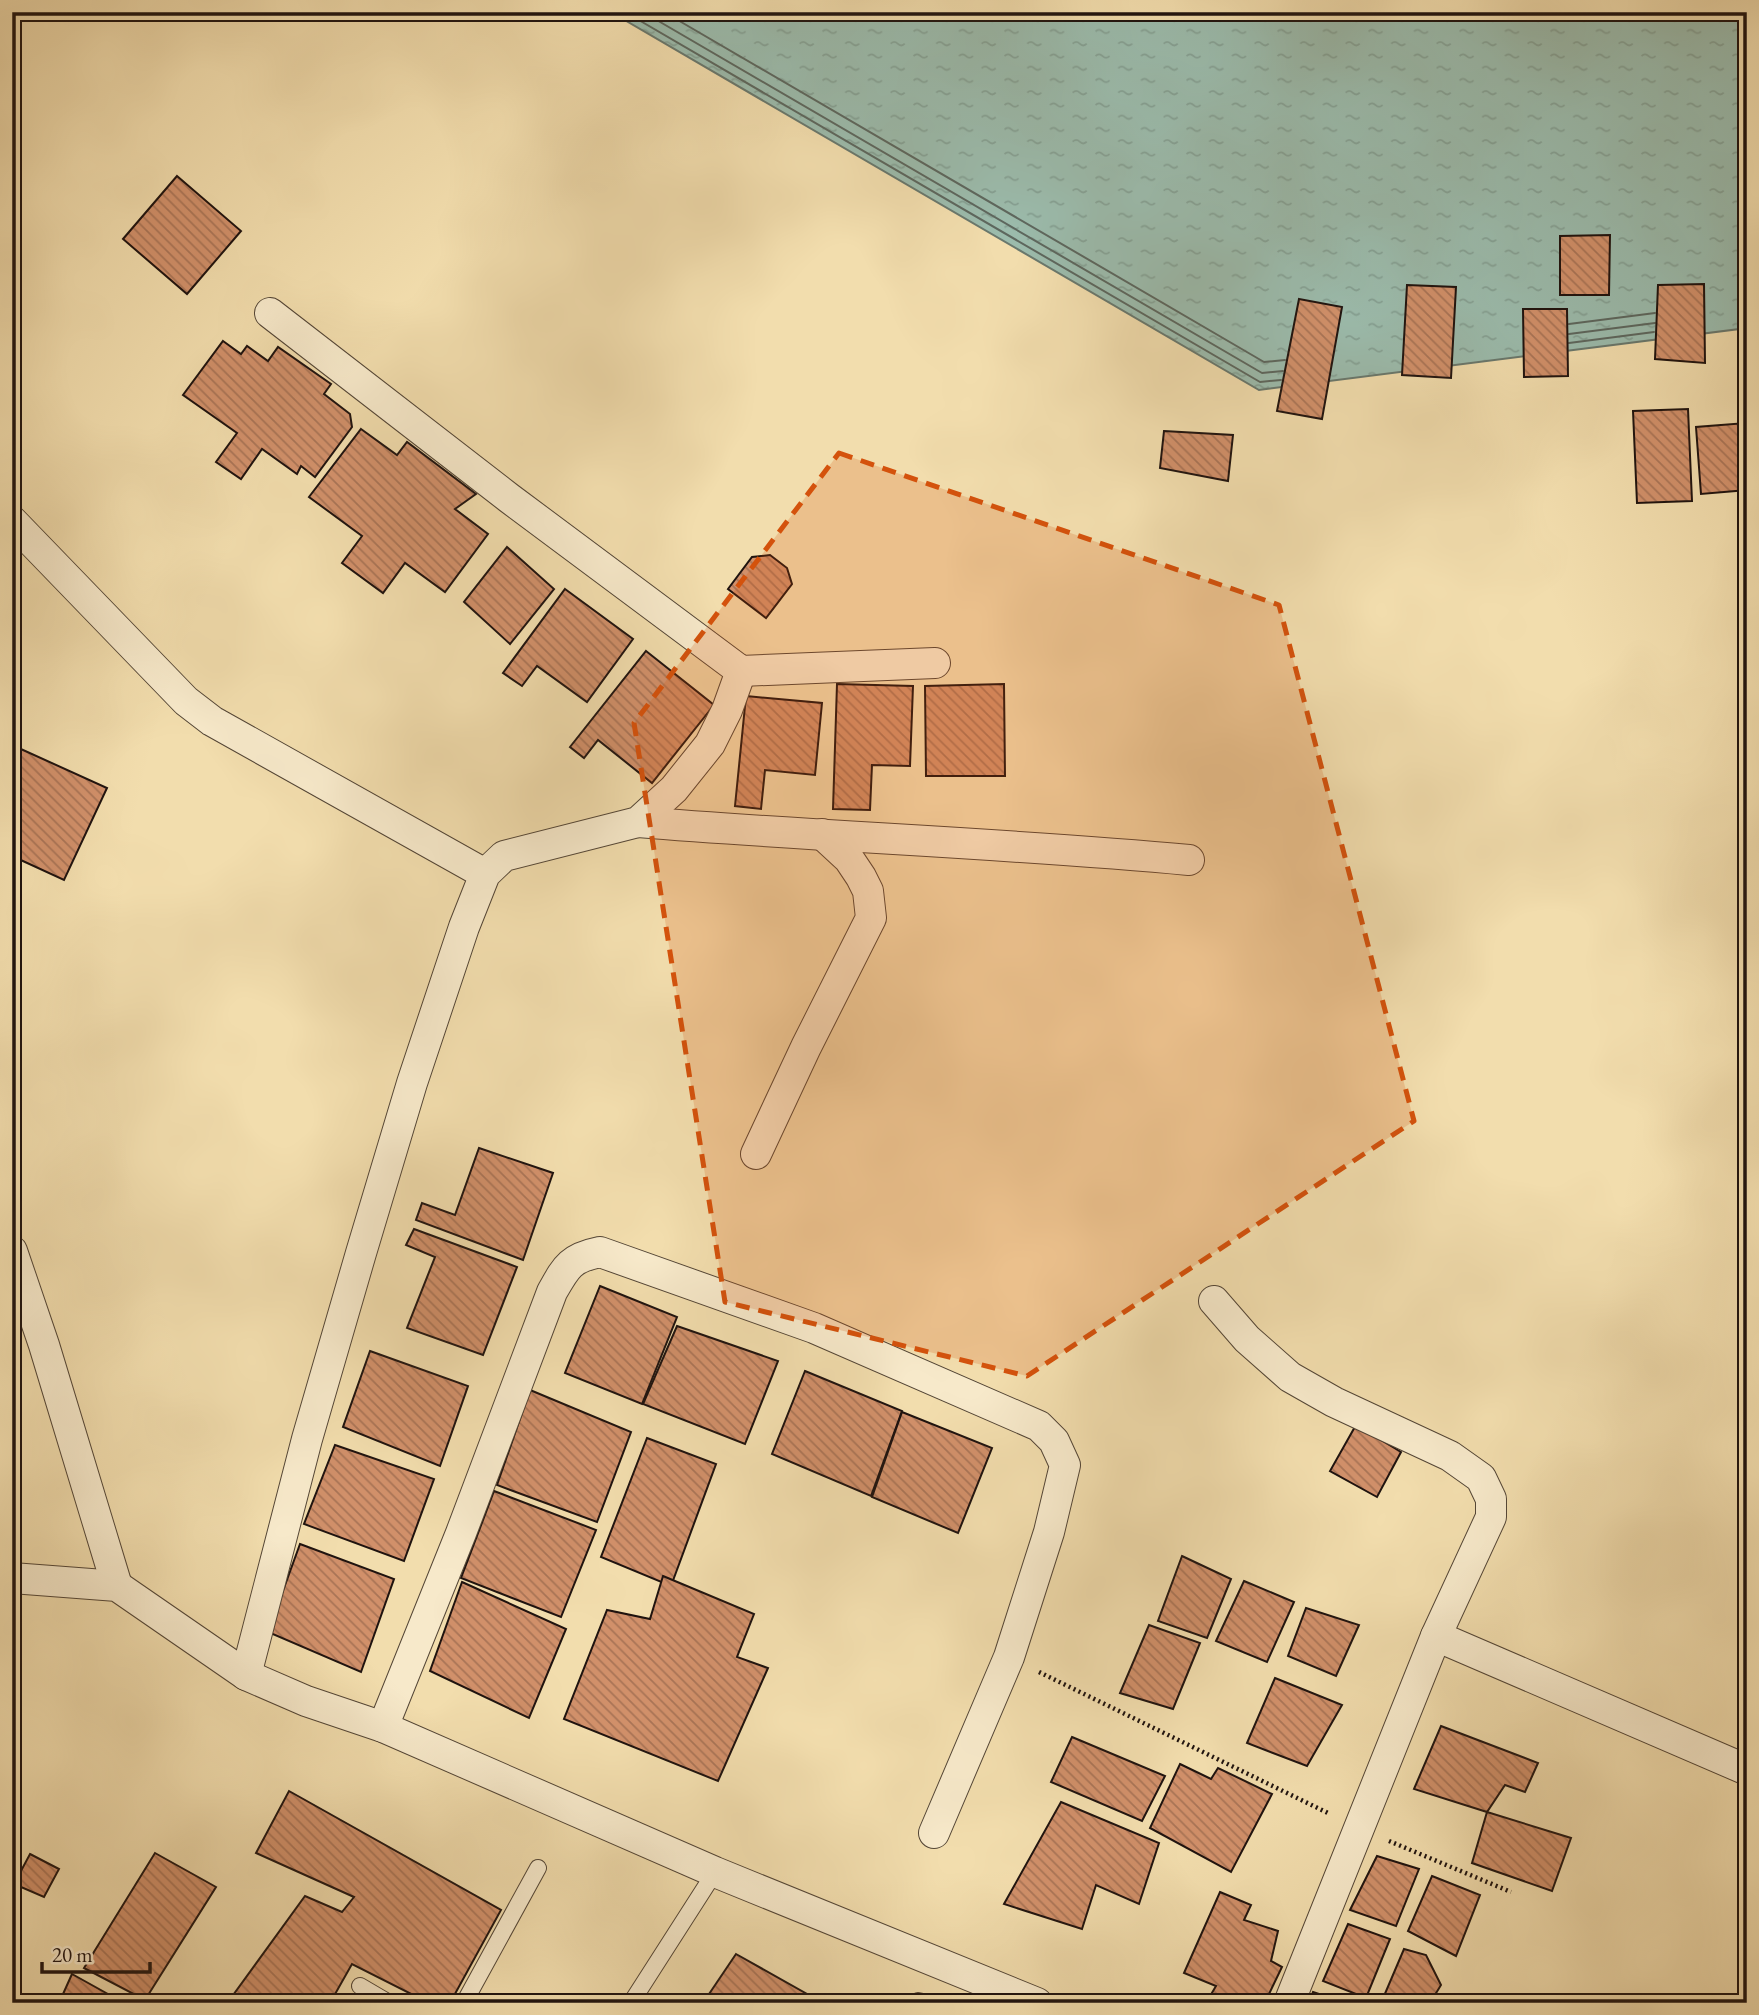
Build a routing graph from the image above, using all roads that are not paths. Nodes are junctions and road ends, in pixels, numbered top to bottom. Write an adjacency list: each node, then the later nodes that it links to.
1 (270, 313): 4 (street)
2 (12, 521): 8 (street)
3 (935, 663): 4 (street)
4 (741, 671): 5 (street)
5 (638, 822): 6 (street); 8 (street)
6 (822, 834): 7 (street); 9 (street)
7 (1189, 860)
8 (485, 874): 15 (street)
9 (757, 1154)
10 (12, 1251): 13 (street)
11 (1213, 1301): 14 (street)
12 (12, 1578): 13 (street)
13 (117, 1586): 15 (street)
14 (1436, 1636): 17 (street); 28 (street)
15 (246, 1675): 16 (street)
16 (383, 1727): 18 (street); 20 (street)
17 (1747, 1770)
18 (934, 1833)
19 (538, 1868): 23 (lane)
20 (715, 1872): 24 (lane); 27 (street)
21 (360, 1986): 22 (lane)
22 (389, 2003)
23 (464, 2003)
24 (631, 2003)
25 (915, 2003): 26 (lane)
26 (928, 2003)
27 (1037, 2003)
28 (1289, 2003)

